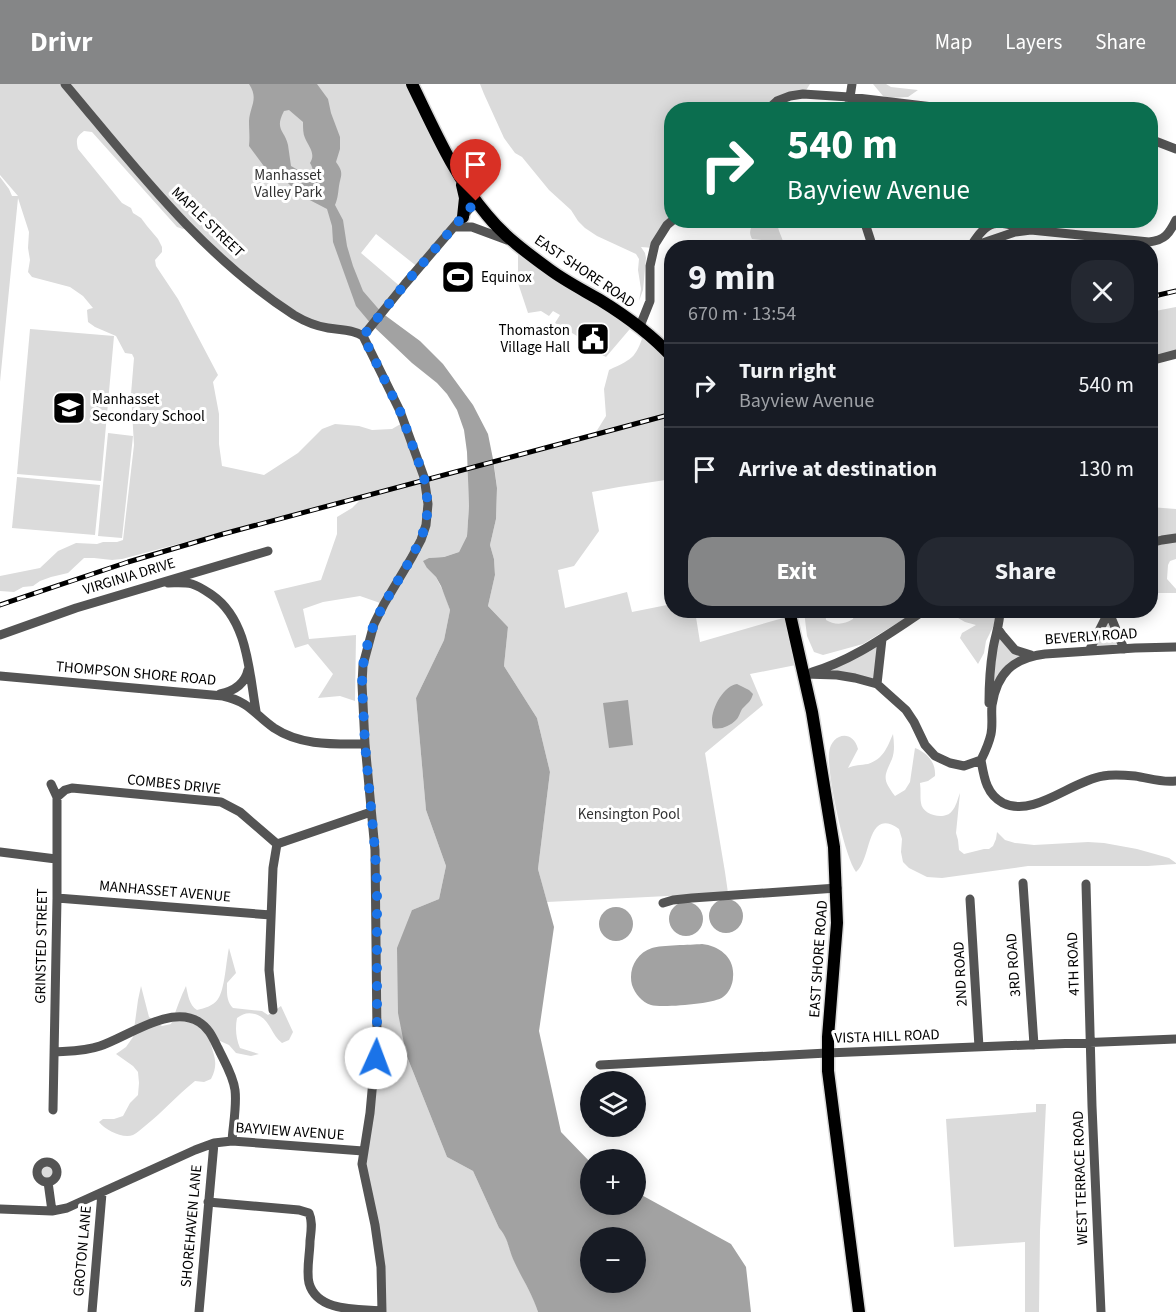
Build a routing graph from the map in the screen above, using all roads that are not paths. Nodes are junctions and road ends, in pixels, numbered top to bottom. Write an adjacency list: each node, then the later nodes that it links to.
1 (65, 84): 24 (street, MAPLE STREET)
2 (412, 84): 10 (main road, EAST SHORE ROAD)
3 (852, 84): 4 (street)
4 (849, 97): 5 (street); 6 (street); 7 (street)
5 (776, 102)
6 (849, 102)
7 (891, 102)
8 (1158, 142): 9 (street)
9 (1176, 149)
10 (461, 181): 11 (main road, EAST SHORE ROAD); 13 (main road)
11 (476, 201): 13 (street); 22 (main road, EAST SHORE ROAD)
12 (1176, 220): 21 (street)
13 (459, 222): 22 (street); 24 (street)
14 (665, 228): 23 (street)
15 (984, 228): 18 (street)
16 (1022, 228): 17 (street)
17 (1031, 230): 19 (street); 20 (street)
18 (975, 240)
19 (991, 240)
20 (1129, 240)
21 (1158, 240)
22 (518, 245): 23 (main road, EAST SHORE ROAD)
23 (640, 327): 25 (main road, EAST SHORE ROAD)
24 (363, 336): 51 (street, BAYVIEW AVENUE)
25 (664, 348)
26 (1176, 354): 27 (street)
27 (1158, 360)
28 (1176, 538): 29 (street)
29 (1158, 541)
30 (268, 551): 31 (street, VIRGINIA DRIVE)
31 (151, 585): 38 (street, VIRGINIA DRIVE); 44 (street)
32 (791, 618): 45 (main road, EAST SHORE ROAD)
33 (913, 618): 39 (street)
34 (1000, 618): 37 (street)
35 (1105, 618): 42 (street)
36 (1111, 618): 41 (street)
37 (998, 629): 43 (street); 50 (street)
38 (0, 635)
39 (882, 639): 45 (street); 47 (street)
40 (1176, 647): 41 (street, BEVERLY ROAD)
41 (1124, 649): 42 (street, BEVERLY ROAD)
42 (1089, 651): 43 (street, BEVERLY ROAD)
43 (1031, 655): 50 (street, BEVERLY ROAD)
44 (248, 670): 48 (street); 49 (street)
45 (804, 674): 47 (street); 64 (main road, EAST SHORE ROAD)
46 (0, 676): 48 (street, THOMPSON SHORE ROAD)
47 (877, 684): 53 (street)
48 (217, 695): 49 (street, THOMPSON SHORE ROAD)
49 (256, 711): 51 (street, THOMPSON SHORE ROAD)
50 (991, 727): 52 (street)
51 (365, 744): 58 (street, BAYVIEW AVENUE)
52 (978, 761): 53 (street); 54 (street)
53 (964, 766): 54 (street)
54 (984, 781): 55 (street)
55 (1176, 781)
56 (51, 784): 57 (street, GRINSTED STREET)
57 (57, 797): 59 (street, COMBES DRIVE); 61 (street, GRINSTED STREET)
58 (371, 812): 59 (street); 80 (street, BAYVIEW AVENUE)
59 (277, 844): 68 (street)
60 (0, 852): 61 (street)
61 (56, 859): 65 (street, GRINSTED STREET)
62 (1023, 883): 72 (street, 3RD ROAD)
63 (1086, 884): 71 (street, 4TH ROAD)
64 (837, 888): 67 (street); 75 (main road, EAST SHORE ROAD)
65 (57, 898): 68 (street, MANHASSET AVENUE); 74 (street, GRINSTED STREET)
66 (970, 899): 73 (street, 2ND ROAD)
67 (663, 903)
68 (271, 915): 69 (street)
69 (273, 1010)
70 (1176, 1039): 71 (street, VISTA HILL ROAD)
71 (1091, 1042): 72 (street, VISTA HILL ROAD); 90 (street, WEST TERRACE ROAD)
72 (1034, 1045): 73 (street, VISTA HILL ROAD)
73 (979, 1047): 75 (street, VISTA HILL ROAD)
74 (55, 1052): 77 (street, GRINSTED STREET); 78 (street)
75 (827, 1053): 76 (street, VISTA HILL ROAD); 89 (main road, EAST SHORE ROAD)
76 (600, 1065)
77 (53, 1110)
78 (232, 1141): 79 (street, BAYVIEW AVENUE); 80 (street, BAYVIEW AVENUE)
79 (214, 1143): 82 (street, BAYVIEW AVENUE); 83 (street, SHOREHAVEN LANE)
80 (363, 1151): 86 (street)
81 (48, 1182): 85 (street)
82 (102, 1193): 85 (street, BAYVIEW AVENUE); 87 (street, GROTON LANE)
83 (208, 1202): 86 (street); 88 (street, SHOREHAVEN LANE)
84 (0, 1209): 85 (street, BAYVIEW AVENUE)
85 (52, 1211)
86 (382, 1311)
87 (92, 1312)
88 (199, 1312)
89 (859, 1312)
90 (1101, 1312)

